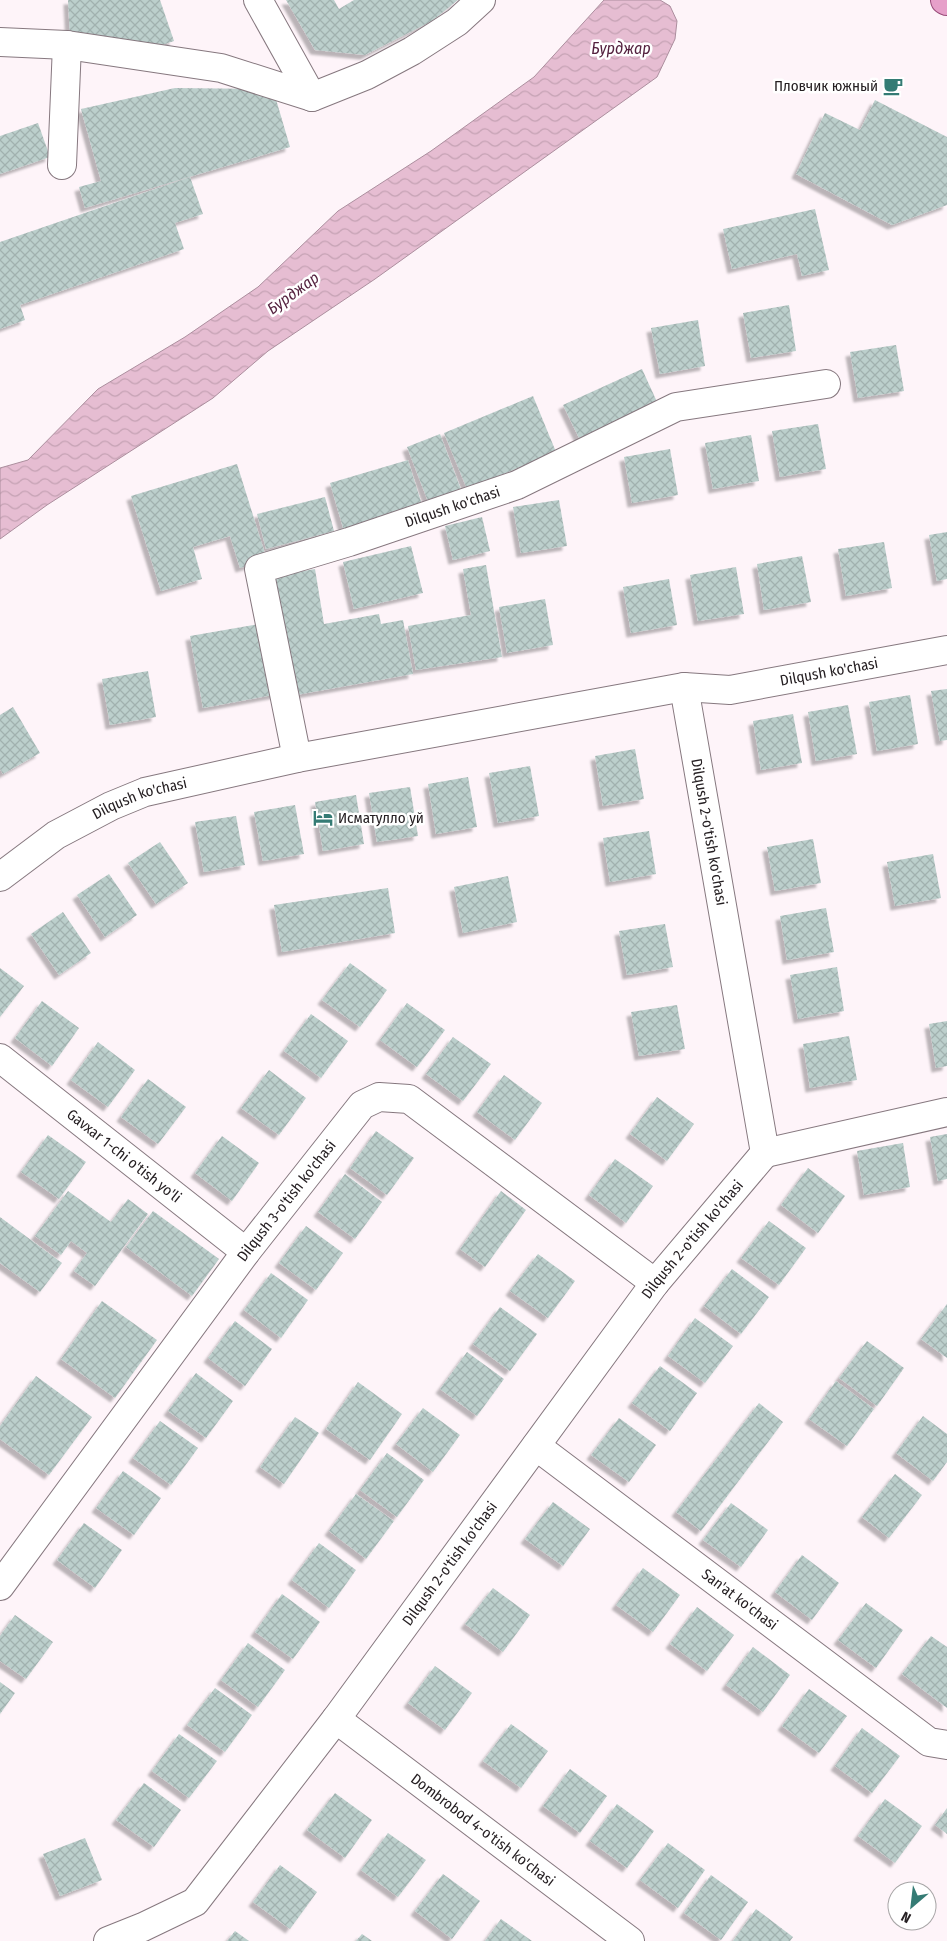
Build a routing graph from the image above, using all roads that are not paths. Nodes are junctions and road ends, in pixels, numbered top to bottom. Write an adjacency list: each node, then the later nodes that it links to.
1 (258, 0): 5 (street)
2 (481, 0): 5 (street)
3 (0, 42): 4 (street)
4 (67, 46): 5 (street); 6 (street)
5 (312, 97)
6 (62, 166)
7 (826, 384): 10 (street, Dilqush ko'chasi)
8 (947, 650): 9 (street, Dilqush ko'chasi)
9 (684, 687): 10 (street, Dilqush ko'chasi); 14 (street, Dilqush 2-o'tish ko'chasi)
10 (297, 758): 11 (street, Dilqush ko'chasi)
11 (0, 876)
12 (0, 1058): 15 (street, Gavxar 1-chi o'tish yo'li)
13 (947, 1112): 14 (street)
14 (765, 1153): 16 (street, Dilqush 2-o'tish ko'chasi)
15 (246, 1252): 16 (street, Dilqush 3-o'tish ko'chasi); 18 (street, Dilqush 3-o'tish ko'chasi)
16 (655, 1283): 17 (street, Dilqush 2-o'tish ko'chasi)
17 (536, 1446): 19 (street, Dilqush 2-o'tish ko'chasi); 20 (street, San'at ko'chasi)
18 (0, 1586)
19 (336, 1719): 21 (street, Dilqush 2-o'tish ko'chasi); 23 (street, Dombrobod 4-o'tish ko'chasi)
20 (947, 1746)
21 (148, 1934): 22 (street, Dilqush 2-o'tish ko'chasi)
22 (108, 1941)
23 (630, 1941)

